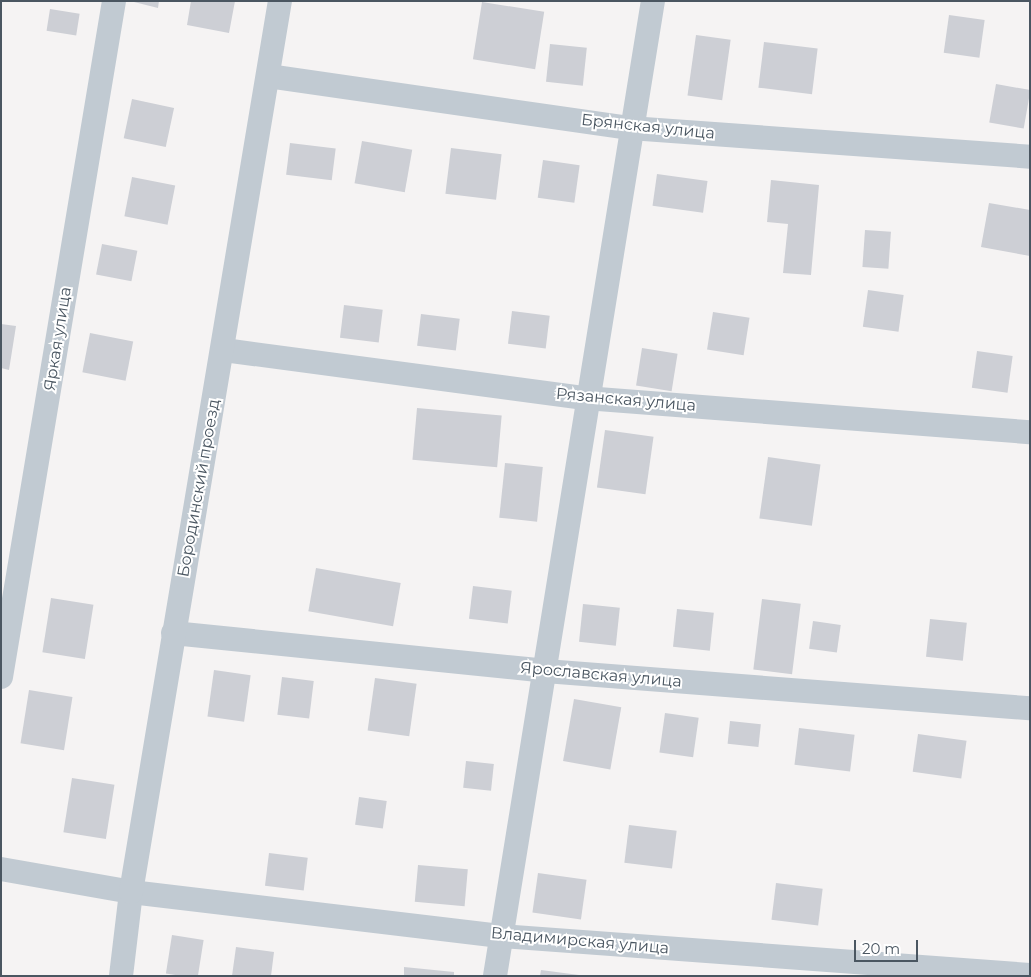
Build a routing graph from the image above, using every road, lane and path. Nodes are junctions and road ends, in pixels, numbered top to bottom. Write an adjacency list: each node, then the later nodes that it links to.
1 (114, 1): 12 (street, Яркая улица)
2 (280, 1): 4 (street, Бородинский проезд)
3 (653, 1): 5 (street)
4 (268, 76): 5 (street, Брянская улица); 7 (street, Бородинский проезд)
5 (630, 128): 6 (street, Брянская улица); 8 (street)
6 (1030, 158)
7 (224, 350): 8 (street, Рязанская улица); 10 (street, Бородинский проезд)
8 (585, 398): 9 (street, Рязанская улица); 11 (street)
9 (1030, 432)
10 (174, 632): 11 (street, Ярославская улица); 15 (street, Бородинский проезд)
11 (545, 671): 13 (street, Ярославская улица); 16 (street)
12 (1, 677)
13 (1030, 708)
14 (1, 869): 15 (street, Владимирская улица)
15 (131, 892): 16 (street, Владимирская улица); 18 (street, Бородинский проезд)
16 (502, 936): 17 (street, Владимирская улица); 19 (street)
17 (1030, 975)
18 (121, 976)
19 (494, 976)

